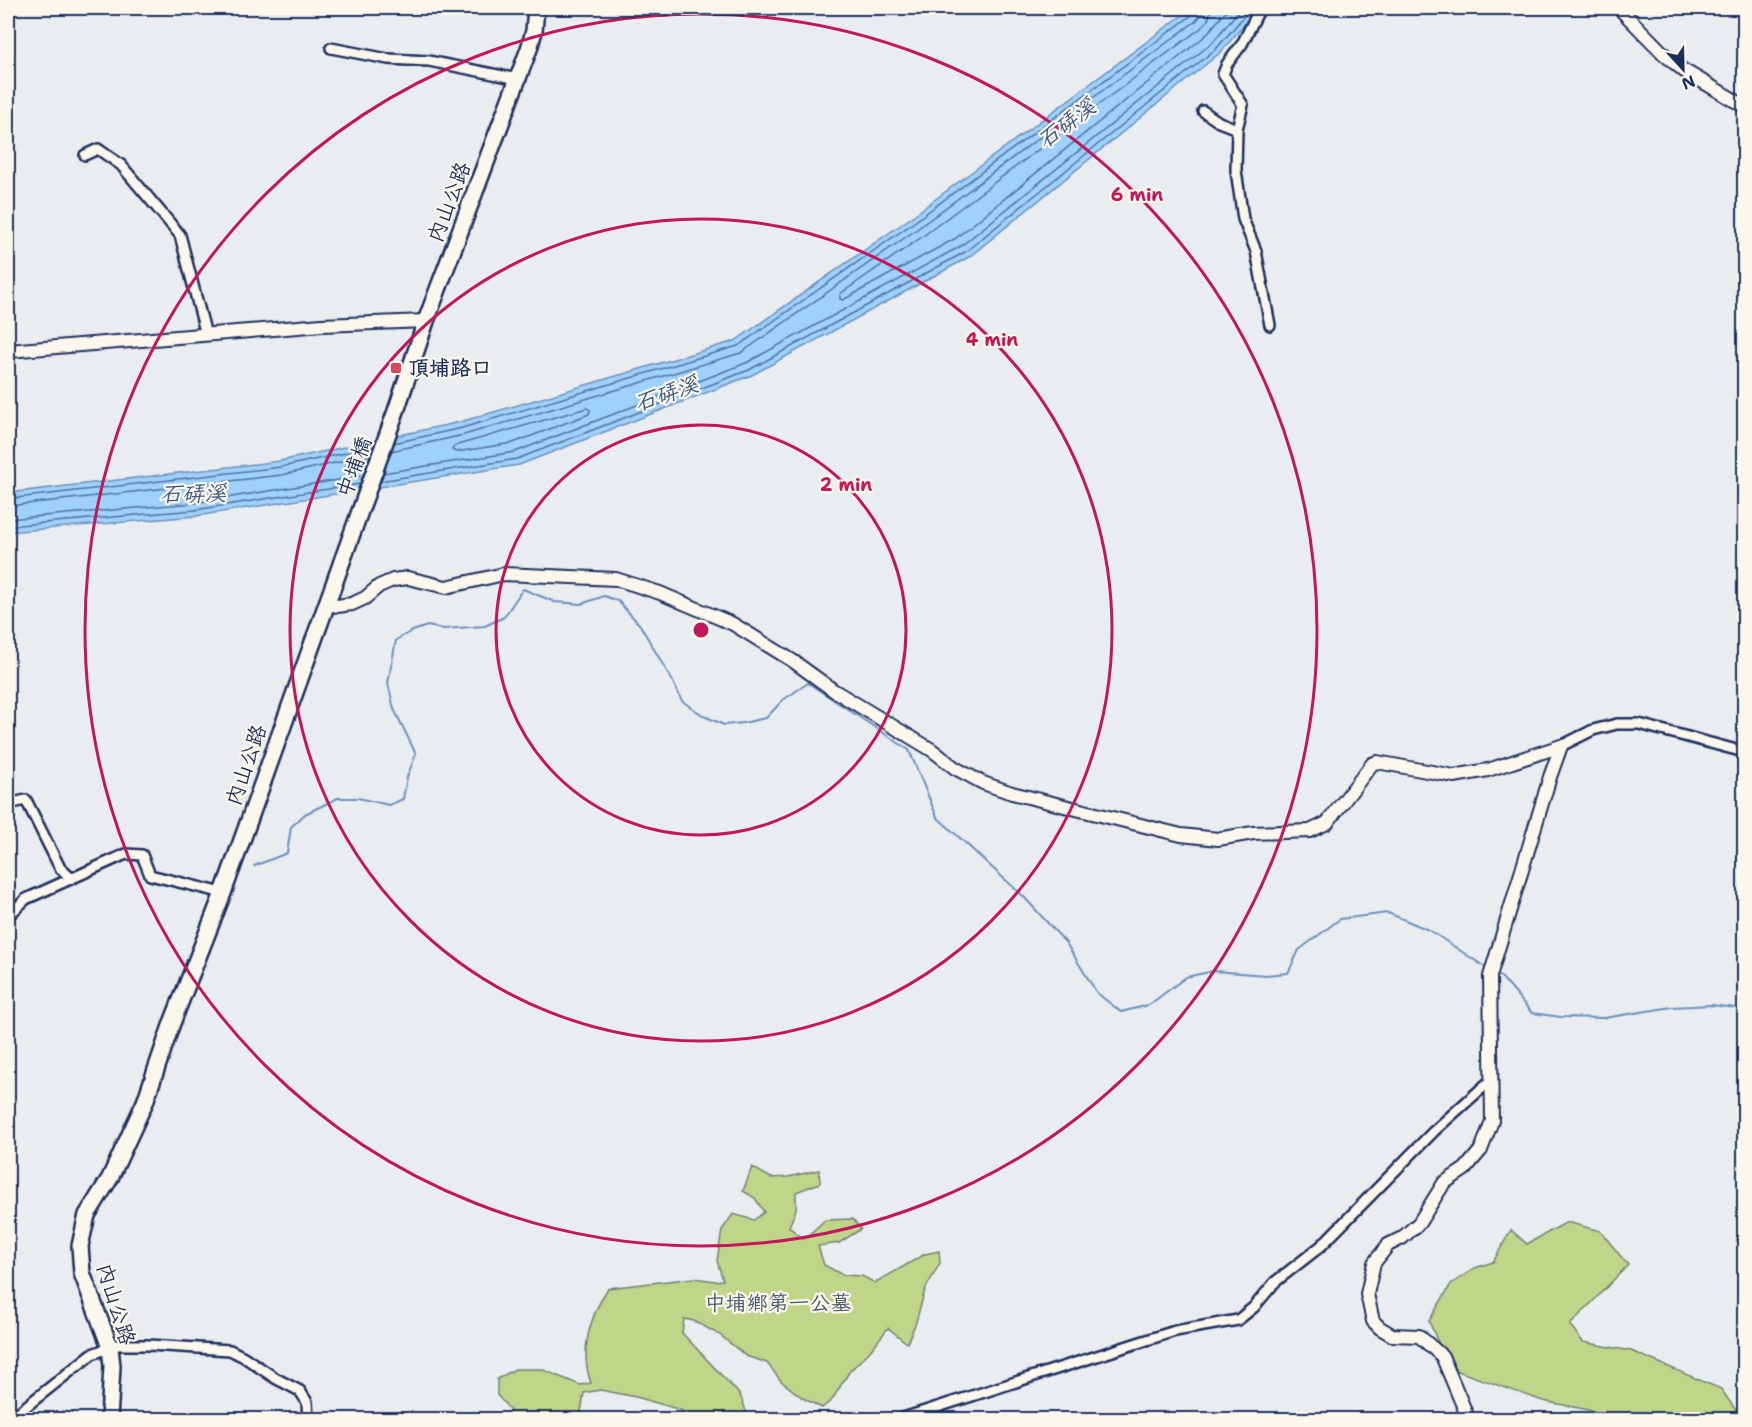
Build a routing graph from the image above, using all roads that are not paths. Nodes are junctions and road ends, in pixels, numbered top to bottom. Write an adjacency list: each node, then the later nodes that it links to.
1 (536, 8): 5 (main road, 內山公路)
2 (1260, 8): 8 (street)
3 (1619, 8): 6 (street)
4 (331, 48): 5 (street)
5 (518, 79): 10 (main road, 內山公路)
6 (1744, 106)
7 (1203, 111): 8 (street)
8 (1237, 129): 11 (street)
9 (85, 155): 12 (street)
10 (426, 321): 12 (street); 14 (main road, 內山公路)
11 (1270, 325)
12 (206, 335): 13 (street)
13 (8, 351)
14 (396, 411): 15 (main road, 中埔橋)
15 (350, 537): 16 (main road, 內山公路)
16 (326, 603): 17 (street); 21 (main road, 內山公路)
17 (1561, 746): 18 (street); 23 (street)
18 (1744, 752)
19 (8, 804): 20 (street)
20 (71, 878): 21 (street); 22 (street)
21 (224, 893): 24 (main road, 內山公路)
22 (8, 916)
23 (1491, 1080): 29 (street); 30 (street)
24 (114, 1346): 25 (street); 26 (main road, 內山公路); 27 (main road, 內山公路); 28 (street)
25 (9, 1419)
26 (109, 1419)
27 (117, 1419)
28 (308, 1419)
29 (897, 1419)
30 (1468, 1419)

